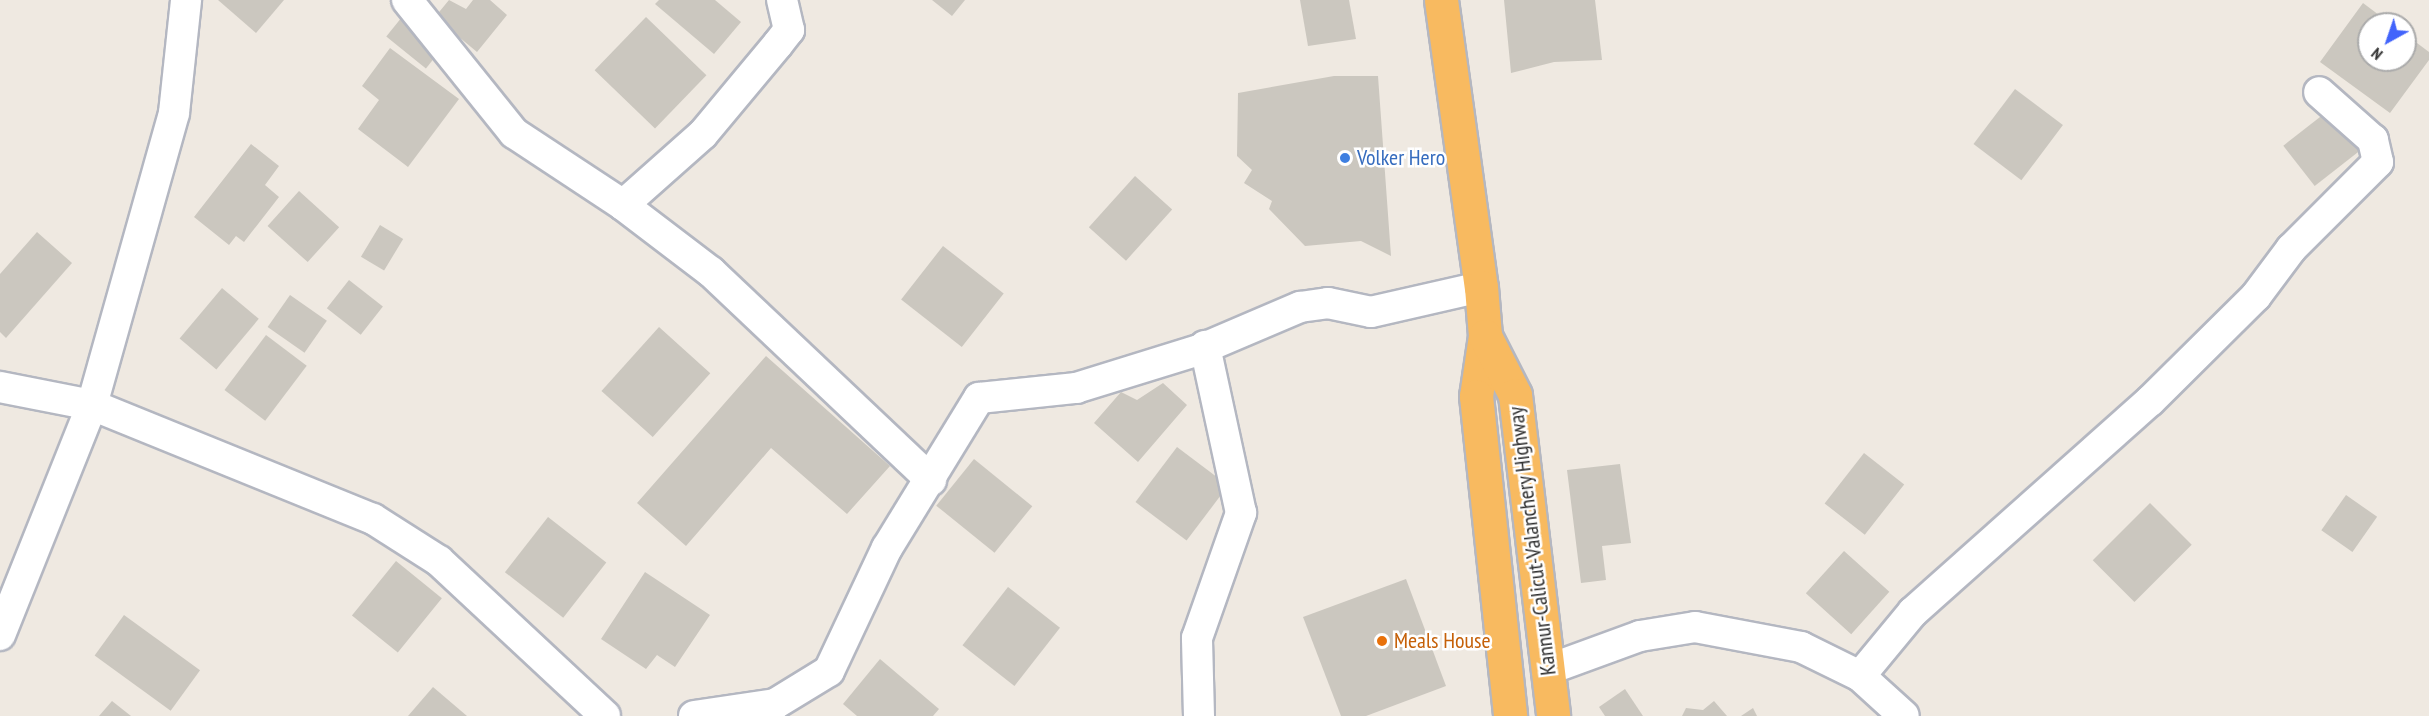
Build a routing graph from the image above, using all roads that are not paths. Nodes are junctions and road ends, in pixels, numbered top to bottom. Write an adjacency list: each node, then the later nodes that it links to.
1 (186, 0): 11 (street)
2 (407, 0): 6 (street)
3 (782, 0): 6 (street)
4 (1441, 0): 7 (highway, Kannur-Calicut-Valanchery Highway)
5 (2319, 92): 15 (street)
6 (623, 205): 12 (street)
7 (1481, 287): 8 (highway, Kannur-Calicut-Valanchery Highway); 9 (street)
8 (1485, 336): 14 (highway, Kannur-Calicut-Valanchery Highway); 16 (highway, Kannur-Calicut-Valanchery Highway)
9 (1205, 346): 12 (street); 19 (street)
10 (0, 387): 11 (street)
11 (92, 405): 13 (street); 17 (street)
12 (931, 480): 18 (street)
13 (0, 635)
14 (1547, 670): 15 (street); 16 (highway); 20 (highway, Kannur-Calicut-Valanchery Highway)
15 (1860, 676): 21 (street)
16 (1508, 700)
17 (605, 716)
18 (694, 716)
19 (1199, 716)
20 (1553, 716)
21 (1904, 716)

